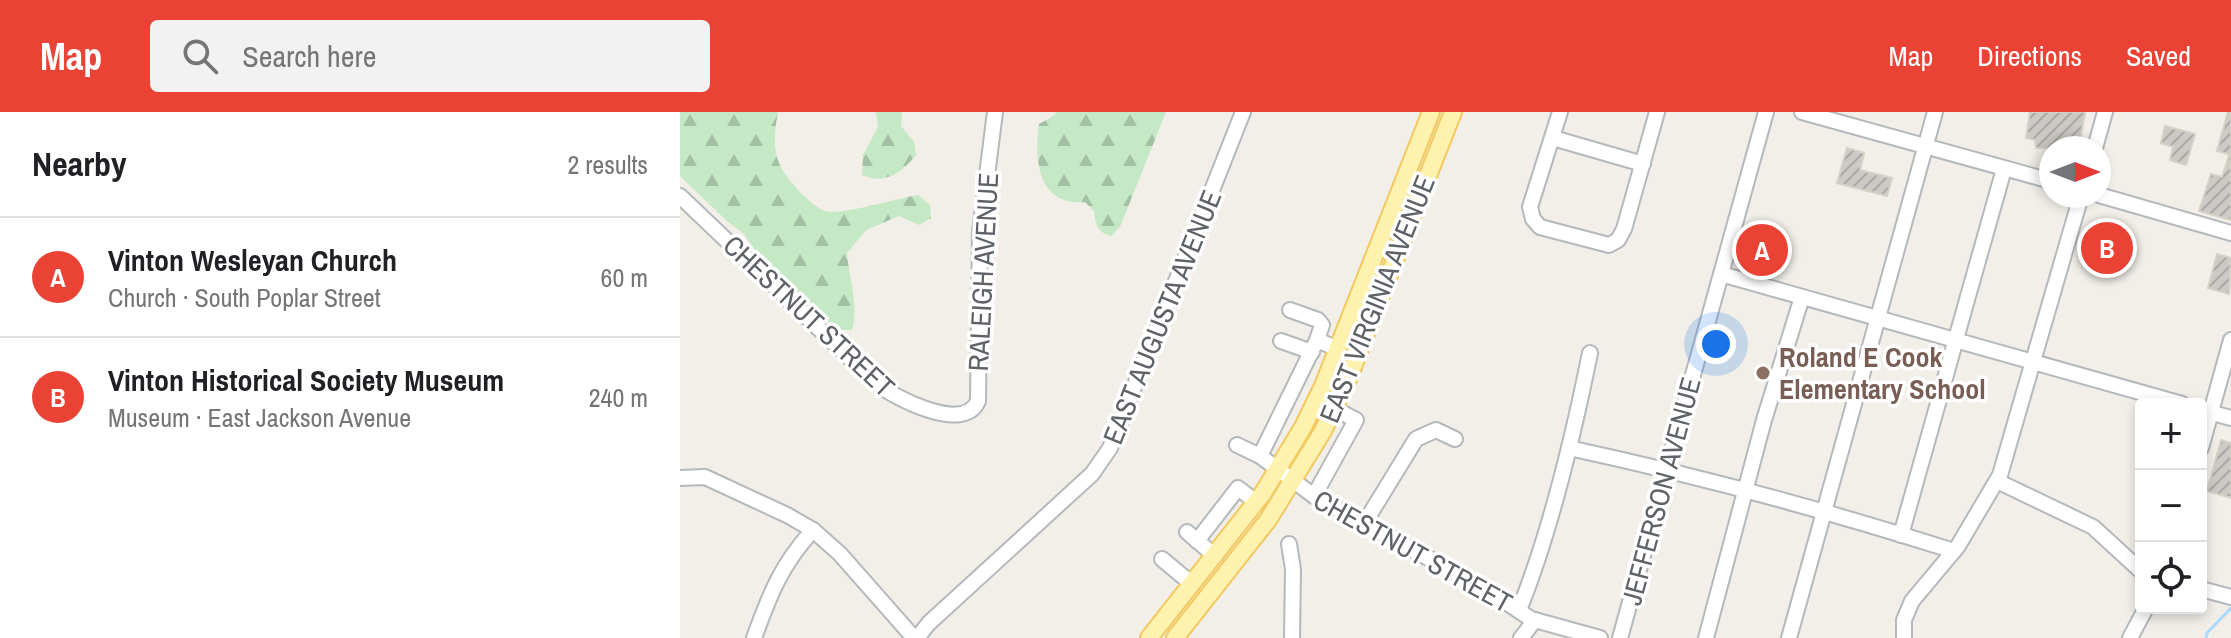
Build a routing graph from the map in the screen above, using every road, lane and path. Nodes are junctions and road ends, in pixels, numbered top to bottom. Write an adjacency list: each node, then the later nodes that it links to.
1 (995, 112): 37 (street, RALEIGH AVENUE)
2 (1243, 112): 69 (street, EAST AUGUSTA AVENUE)
3 (1431, 112): 30 (main road, EAST VIRGINIA AVENUE)
4 (1453, 112): 35 (main road, EAST VIRGINIA AVENUE)
5 (1560, 112): 13 (street)
6 (1657, 112): 15 (street)
7 (1766, 112): 22 (street, JEFFERSON AVENUE)
8 (1802, 112): 11 (street)
9 (1935, 112): 14 (street)
10 (2105, 112): 12 (street)
11 (1848, 118): 14 (street)
12 (2098, 136)
13 (1553, 138): 15 (street); 15 (street)
14 (1925, 146): 16 (street); 25 (street)
15 (1643, 164)
16 (2004, 169): 17 (street); 26 (street)
17 (2039, 178)
18 (680, 196): 37 (street, CHESTNUT STREET)
19 (2111, 198): 21 (street)
20 (2078, 208): 32 (street)
21 (2231, 233)
22 (1721, 274): 23 (street); 46 (street, JEFFERSON AVENUE)
23 (1802, 297): 25 (street); 50 (street)
24 (1290, 310): 29 (street)
25 (1877, 318): 26 (street); 53 (street)
26 (1955, 338): 32 (street); 56 (street)
27 (2231, 340): 34 (street)
28 (1281, 341): 29 (street)
29 (1314, 346): 30 (street); 43 (street)
30 (1338, 349): 45 (main road, EAST VIRGINIA AVENUE)
31 (1590, 353): 41 (street)
32 (2034, 361): 33 (street); 48 (street)
33 (2161, 398)
34 (2207, 408)
35 (1335, 409): 42 (main road, EAST VIRGINIA AVENUE); 44 (street)
36 (2207, 411): 38 (street)
37 (952, 413)
38 (2231, 418)
39 (1455, 439): 54 (street)
40 (1237, 445): 43 (street, CHESTNUT STREET)
41 (1569, 448): 46 (street); 65 (street)
42 (1313, 449): 44 (street); 49 (main road, EAST VIRGINIA AVENUE)
43 (1260, 456): 45 (street, CHESTNUT STREET)
44 (1334, 461): 51 (street)
45 (1278, 468): 49 (street, CHESTNUT STREET); 52 (main road, EAST VIRGINIA AVENUE)
46 (1668, 471): 50 (street); 75 (street, JEFFERSON AVENUE)
47 (680, 478): 55 (street)
48 (1997, 481): 58 (street); 61 (street)
49 (1294, 482): 51 (street, CHESTNUT STREET); 71 (main road, EAST VIRGINIA AVENUE)
50 (1744, 491): 53 (street); 76 (street)
51 (1314, 496): 54 (street, CHESTNUT STREET)
52 (1256, 502): 59 (main road, EAST VIRGINIA AVENUE); 59 (street)
53 (1824, 513): 56 (street); 77 (street)
54 (1364, 524): 65 (street, CHESTNUT STREET)
55 (813, 530): 68 (street); 69 (street)
56 (1901, 535): 58 (street)
57 (1289, 544): 72 (street)
58 (1954, 551): 78 (street)
59 (1215, 556): 62 (main road, EAST VIRGINIA AVENUE)
60 (1162, 559): 62 (street)
61 (2135, 566)
62 (1192, 584): 70 (main road, EAST VIRGINIA AVENUE)
63 (2207, 591): 64 (street)
64 (2231, 597)
65 (1519, 610): 67 (street, CHESTNUT STREET)
66 (2143, 614): 79 (street)
67 (1535, 620): 73 (street); 74 (street, CHESTNUT STREET)
68 (754, 638)
69 (915, 638)
70 (1149, 638)
71 (1175, 638)
72 (1292, 638)
73 (1521, 638)
74 (1600, 638)
75 (1620, 638)
76 (1706, 638)
77 (1789, 638)
78 (1904, 638)
79 (2130, 638)

